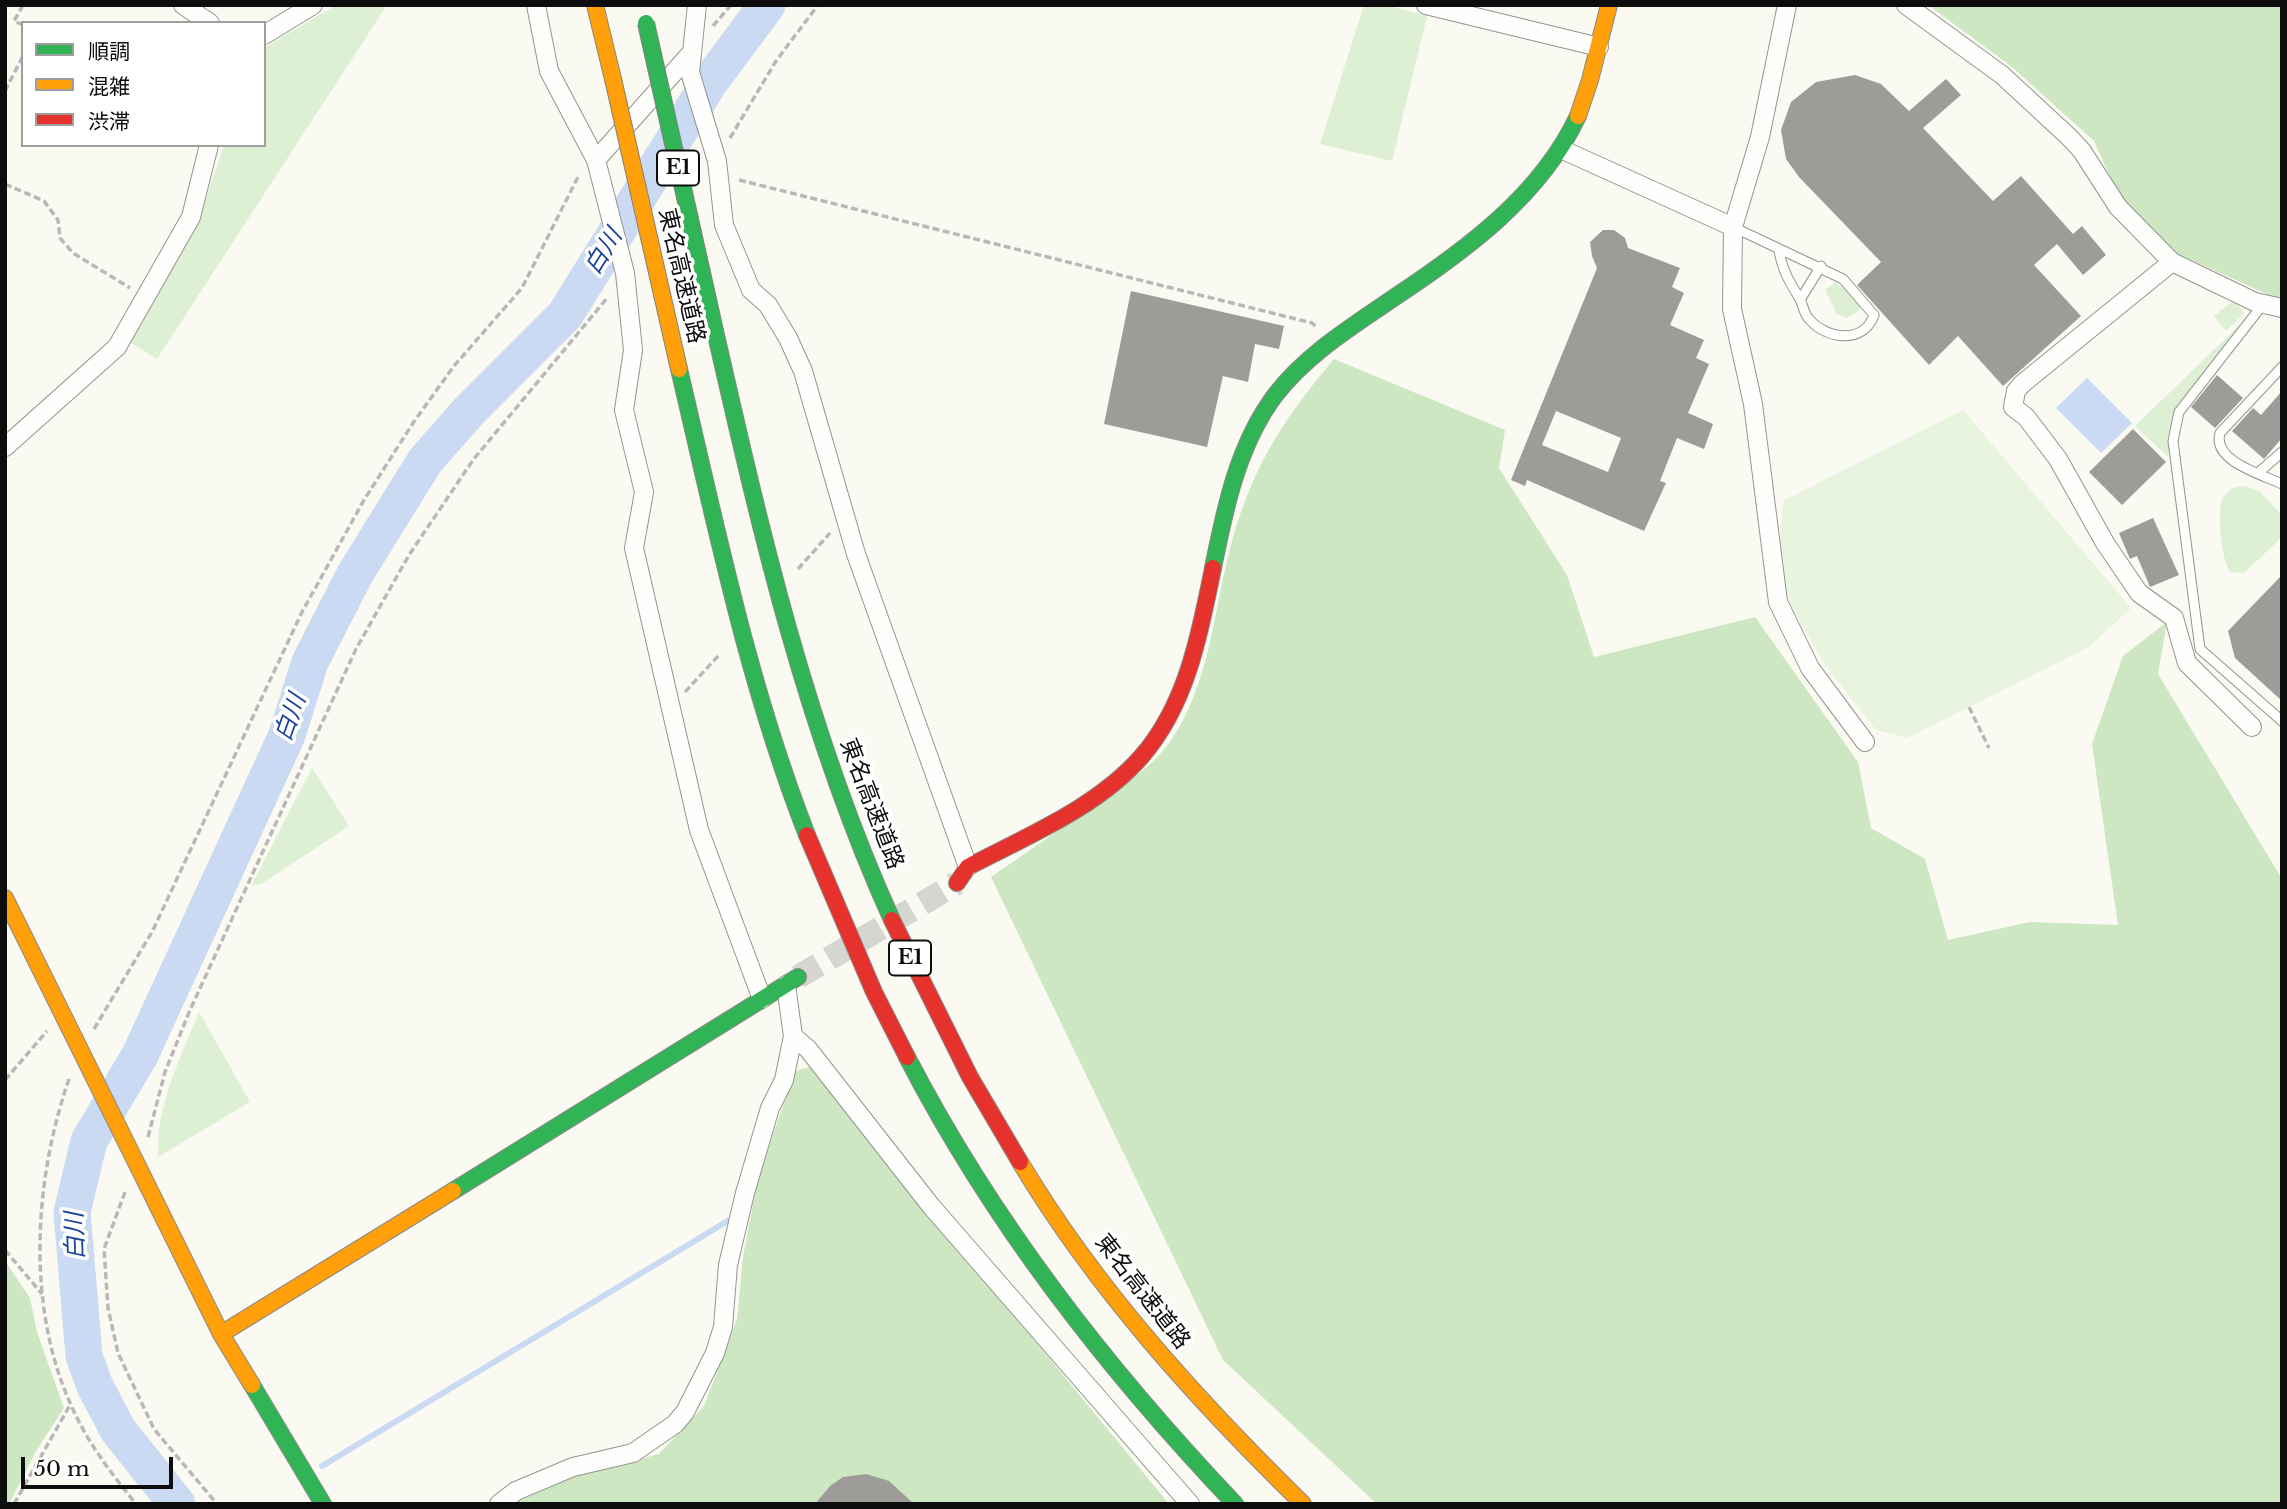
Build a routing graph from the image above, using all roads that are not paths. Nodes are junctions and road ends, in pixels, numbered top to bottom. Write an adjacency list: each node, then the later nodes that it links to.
1 (183, 5): 11 (street)
2 (313, 5): 12 (street)
3 (536, 5): 17 (street)
4 (595, 5): 42 (main road, 東名高速道路 / E1, bridge)
5 (641, 5): 43 (main road, 東名高速道路 / E1, bridge)
6 (697, 5): 14 (street)
7 (1426, 5): 13 (street)
8 (1609, 5): 13 (main road)
9 (1787, 5): 18 (street)
10 (1906, 5): 20 (street)
11 (207, 21)
12 (266, 34)
13 (1599, 47): 16 (main road)
14 (692, 52): 17 (street); 32 (street)
15 (208, 147): 25 (street)
16 (1561, 149): 18 (street); 32 (main road)
17 (596, 160): 36 (street)
18 (1733, 227): 19 (lane); 31 (street)
19 (1779, 250): 21 (lane); 22 (lane)
20 (2172, 262): 23 (street); 30 (street)
21 (1821, 266): 22 (lane); 22 (lane)
22 (1800, 300)
23 (2274, 305): 29 (lane)
24 (2282, 367): 27 (lane)
25 (5, 447)
26 (2282, 452): 27 (lane)
27 (2258, 472): 28 (lane)
28 (2282, 484)
29 (2282, 721)
30 (2252, 727)
31 (1865, 741)
32 (968, 867): 33 (main road)
33 (957, 883)
34 (5, 898): 38 (main road)
35 (792, 981): 36 (main road); 37 (street)
36 (762, 999): 38 (main road)
37 (793, 1036): 40 (street); 41 (street)
38 (221, 1334): 39 (main road)
39 (323, 1504)
40 (499, 1504)
41 (1190, 1504)
42 (1235, 1504)
43 (1303, 1504)

